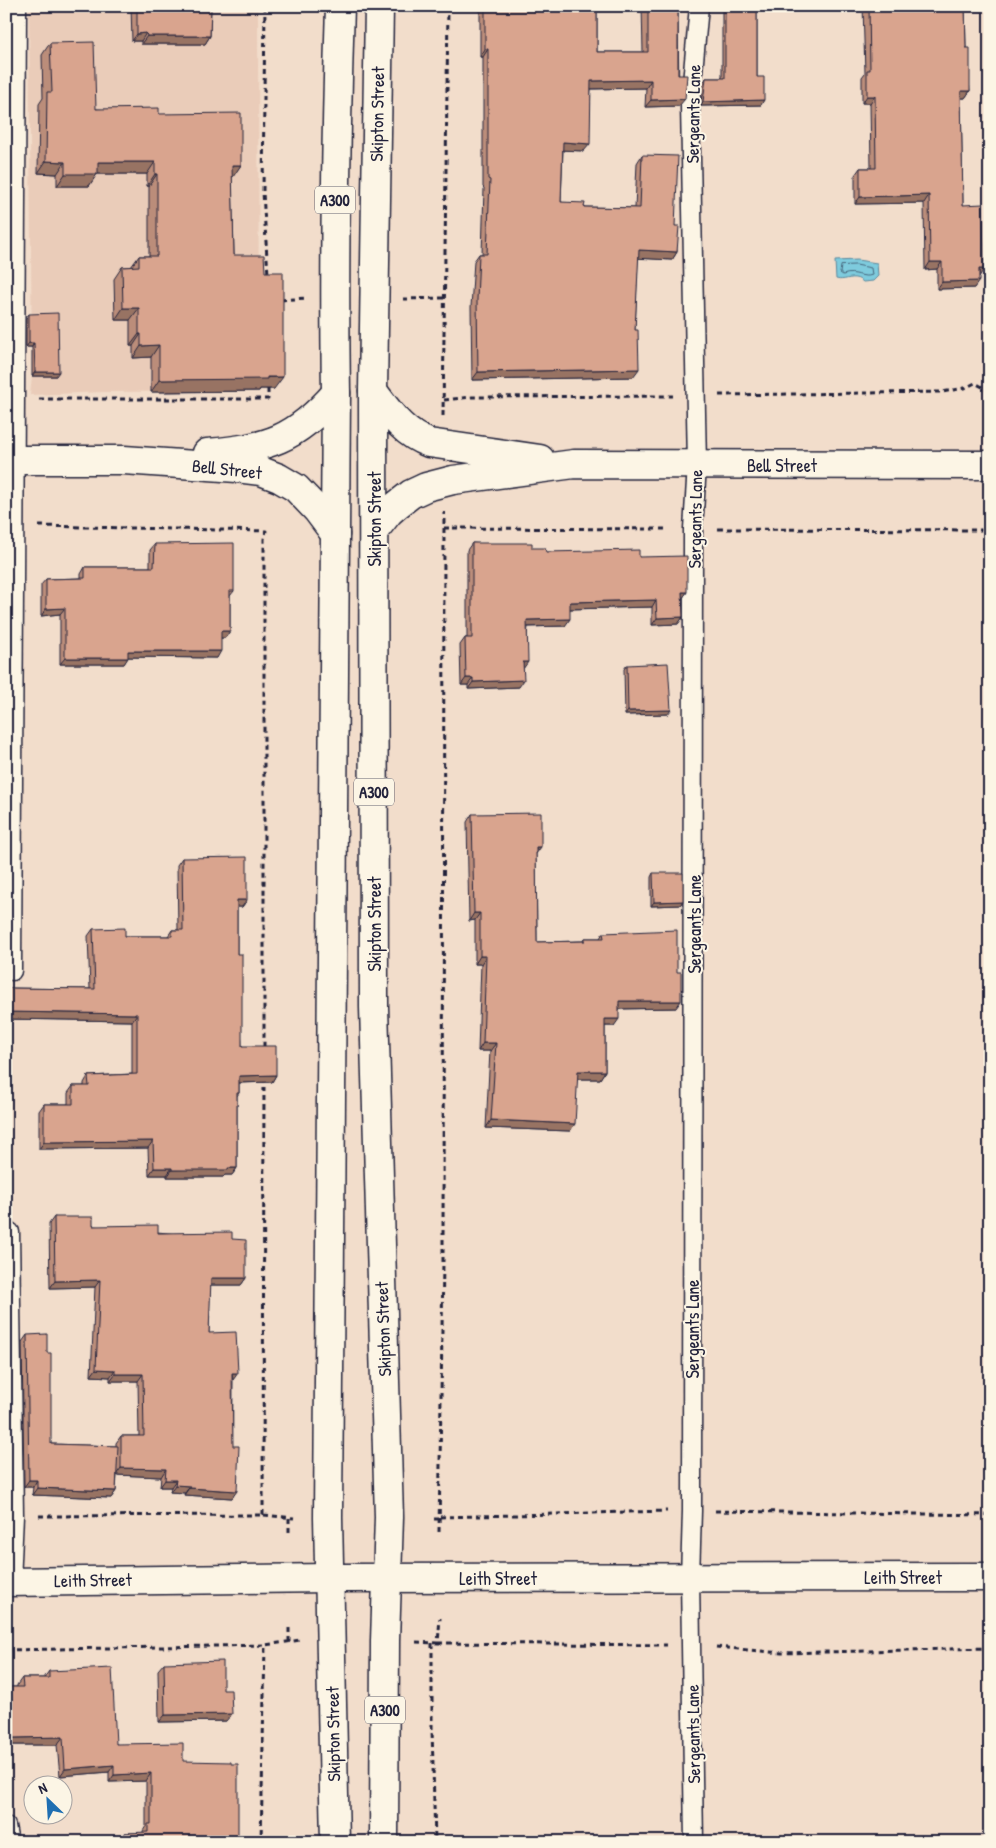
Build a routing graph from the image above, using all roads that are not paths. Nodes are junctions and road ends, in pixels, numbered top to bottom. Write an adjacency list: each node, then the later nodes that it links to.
1 (17, 6): 7 (lane)
2 (340, 6): 6 (main road, Skipton Street / A300)
3 (379, 6): 5 (main road, Skipton Street / A300)
4 (699, 6): 10 (lane, Sergeants Lane)
5 (374, 390): 9 (main road, Bell Street); 12 (main road, Skipton Street / A300)
6 (336, 393): 8 (main road, Bell Street); 13 (main road, Skipton Street / A300)
7 (10, 460): 8 (main road, Bell Street); 14 (lane)
8 (124, 460): 13 (main road, Bell Street)
9 (574, 464): 10 (main road, Bell Street); 12 (main road, Bell Street)
10 (696, 465): 11 (main road, Bell Street); 18 (lane, Sergeants Lane)
11 (990, 465)
12 (374, 531): 19 (main road, Skipton Street / A300)
13 (335, 534): 17 (main road, Skipton Street / A300)
14 (12, 971)
15 (10, 1232): 20 (lane)
16 (990, 1577): 18 (main road, Leith Street)
17 (329, 1578): 19 (main road, Leith Street); 20 (main road, Leith Street); 23 (main road, Skipton Street / A300)
18 (690, 1578): 19 (main road, Leith Street); 25 (lane, Sergeants Lane)
19 (388, 1579): 24 (main road, Skipton Street / A300)
20 (8, 1582)
21 (6, 1826): 22 (lane)
22 (9, 1842)
23 (335, 1842)
24 (384, 1842)
25 (694, 1842)

